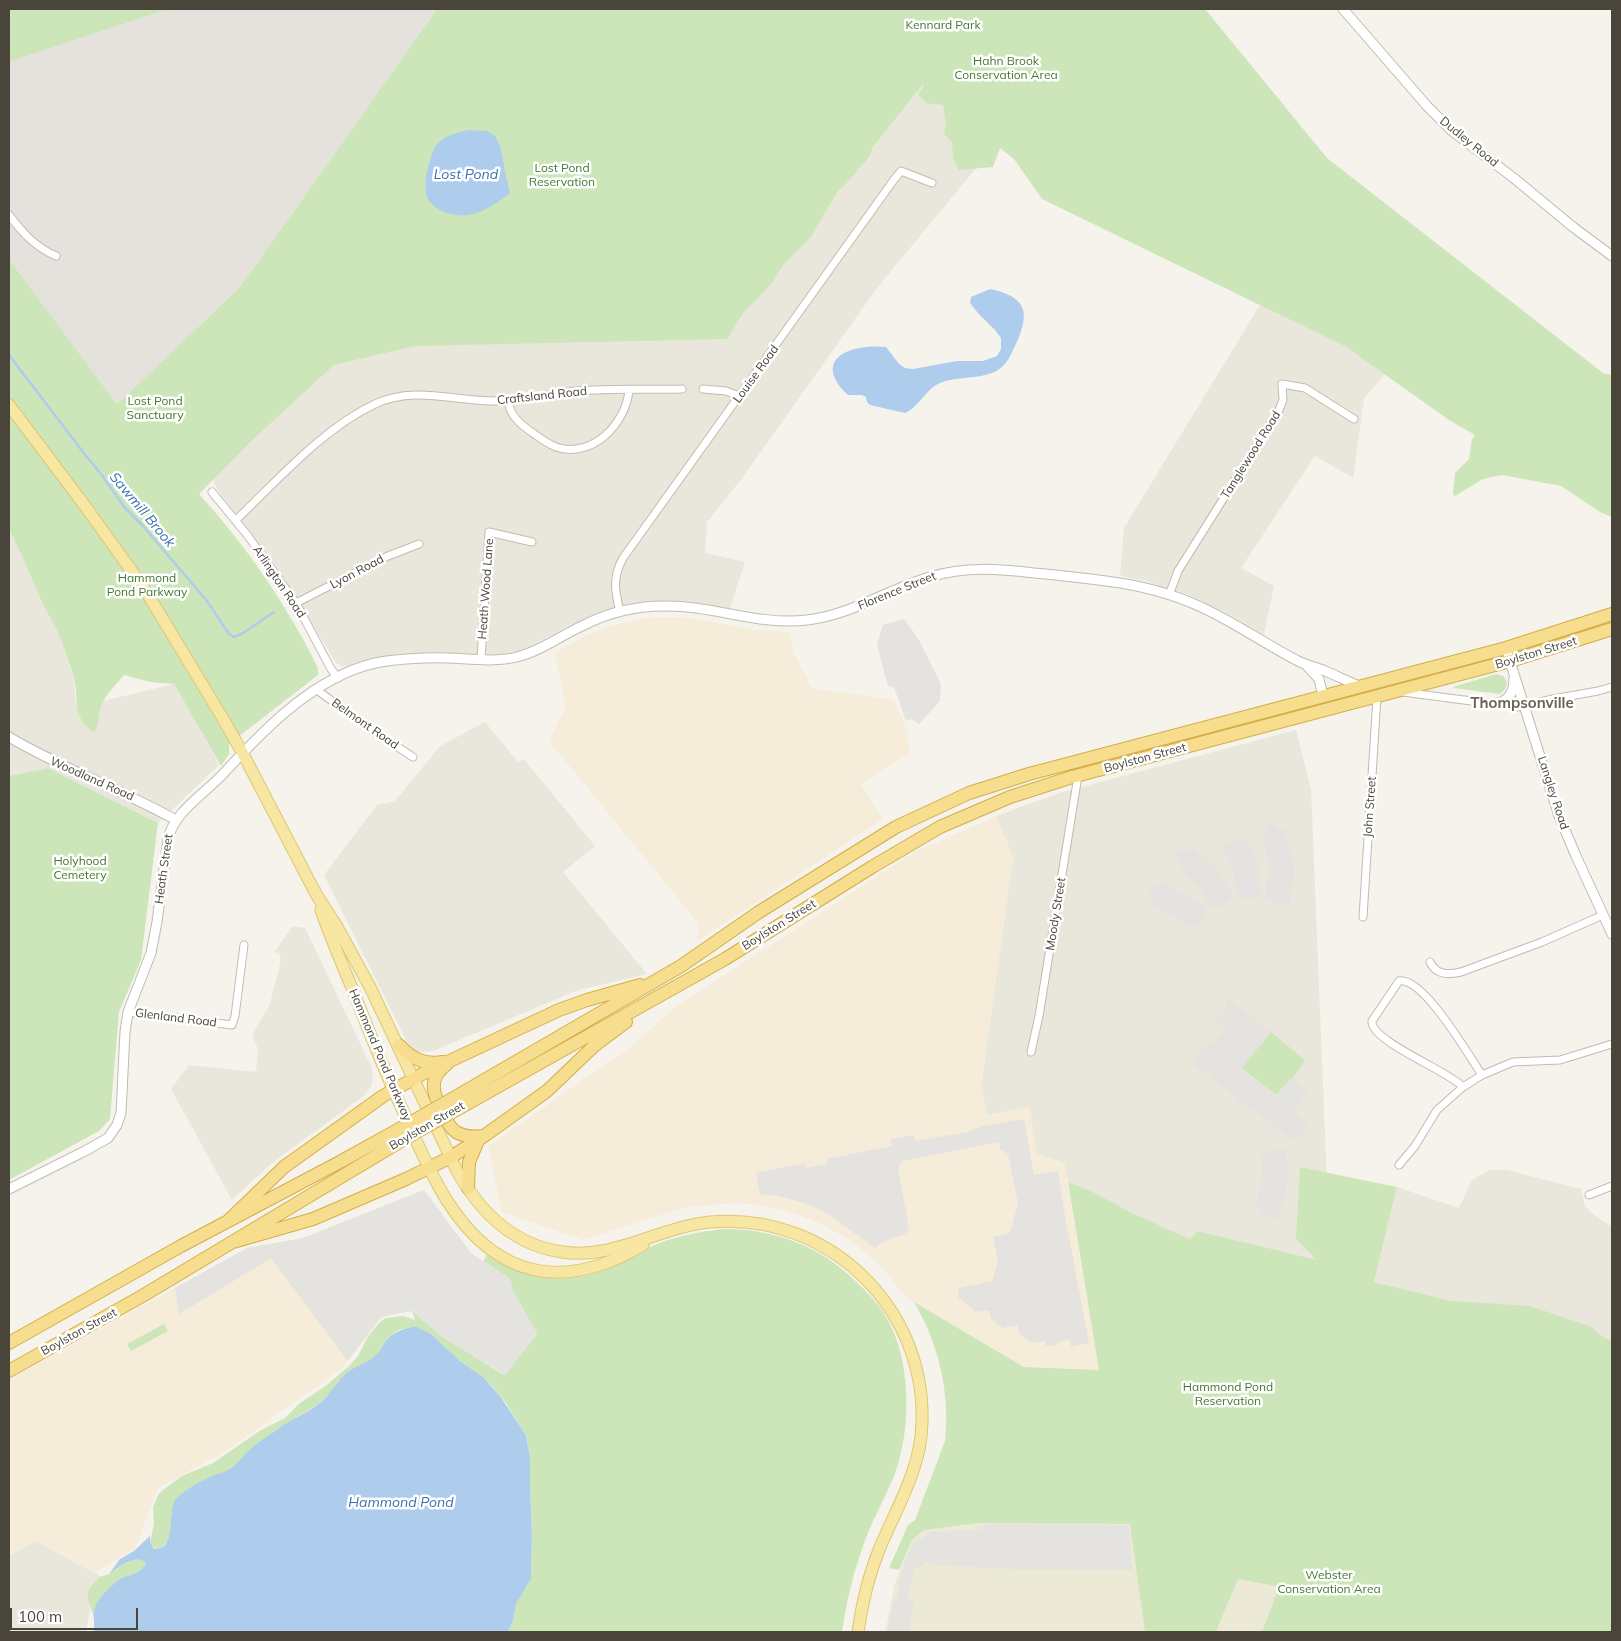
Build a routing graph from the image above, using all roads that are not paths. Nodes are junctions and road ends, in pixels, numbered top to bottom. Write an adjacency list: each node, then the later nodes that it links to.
1 (1343, 9): 5 (street, Dudley Road)
2 (932, 183): 9 (street, Louise Road)
3 (9, 214): 4 (street)
4 (56, 256)
5 (1612, 256)
6 (682, 389): 8 (street, Craftsland Road)
7 (703, 389): 9 (street)
8 (629, 390): 10 (street, Craftsland Road); 10 (street)
9 (739, 396): 19 (street, Louise Road)
10 (508, 400): 14 (street, Craftsland Road)
11 (9, 405): 36 (main road, Hammond Pond Parkway)
12 (1354, 418): 17 (street, Tanglewood Road)
13 (212, 492): 14 (street, Arlington Road)
14 (236, 520): 18 (street, Arlington Road)
15 (532, 542): 23 (street, Heath Wood Lane)
16 (419, 544): 18 (street, Lyon Road)
17 (1169, 595): 19 (street, Florence Street); 24 (street, Florence Street)
18 (296, 603): 26 (street, Arlington Road)
19 (620, 612): 23 (street, Florence Street)
20 (1612, 614): 22 (highway, Boylston Street)
21 (1612, 630): 25 (highway, Boylston Street)
22 (1506, 648): 25 (street, Langley Road); 27 (highway, Boylston Street)
23 (484, 659): 26 (street, Heath Street)
24 (1302, 663): 27 (street, Florence Street); 31 (street, Florence Street)
25 (1512, 667): 30 (highway, Boylston Street); 33 (street); 34 (street, Langley Road)
26 (338, 678): 29 (street, Heath Street)
27 (1359, 686): 31 (highway, Boylston Street)
28 (1612, 687): 34 (street)
29 (317, 690): 36 (street, Heath Street); 37 (street, Belmont Road)
30 (1398, 692): 32 (highway, Boylston Street); 33 (street)
31 (1323, 696): 46 (highway, Boylston Street)
32 (1378, 696): 38 (highway, Boylston Street); 42 (street, John Street)
33 (1492, 704): 34 (street)
34 (1525, 706): 41 (street, Langley Road)
35 (9, 737): 39 (street, Woodland Road)
36 (242, 752): 39 (street, Heath Street); 40 (main road, Hammond Pond Parkway)
37 (413, 757)
38 (1078, 776): 47 (highway, Boylston Street); 51 (street, Moody Street)
39 (176, 820): 48 (street, Heath Street)
40 (316, 894): 50 (main road, Hammond Pond Parkway); 56 (main road, Hammond Pond Parkway)
41 (1603, 915): 43 (street, Langley Road); 45 (street)
42 (1363, 917)
43 (1612, 934)
44 (244, 944): 48 (street, Glenland Road)
45 (1430, 962)
46 (656, 981): 52 (highway); 57 (highway, Boylston Street)
47 (666, 992): 57 (highway, Boylston Street); 59 (highway)
48 (128, 1012): 65 (street, Heath Street)
49 (1612, 1044): 53 (street)
50 (399, 1046): 52 (highway); 54 (main road, Hammond Pond Parkway)
51 (1032, 1052)
52 (453, 1060): 54 (highway); 59 (highway)
53 (1482, 1075): 55 (street); 55 (street)
54 (414, 1079): 56 (highway); 60 (main road, Hammond Pond Parkway)
55 (1463, 1087): 61 (street)
56 (394, 1090): 62 (main road, Hammond Pond Parkway); 67 (highway)
57 (447, 1108): 58 (highway, Boylston Street, bridge)
58 (403, 1133): 67 (highway, Boylston Street); 69 (highway, Boylston Street)
59 (482, 1137): 60 (highway); 64 (highway)
60 (451, 1157): 62 (highway); 64 (main road, Hammond Pond Parkway)
61 (1399, 1165)
62 (430, 1168): 68 (main road, Hammond Pond Parkway); 69 (highway)
63 (1612, 1186): 66 (street)
64 (468, 1188): 68 (main road, Hammond Pond Parkway)
65 (9, 1189)
66 (1589, 1194)
67 (229, 1220): 70 (highway, Boylston Street)
68 (664, 1232): 72 (main road, Hammond Pond Parkway)
69 (233, 1242): 71 (highway, Boylston Street)
70 (9, 1343)
71 (9, 1371)
72 (858, 1632)

